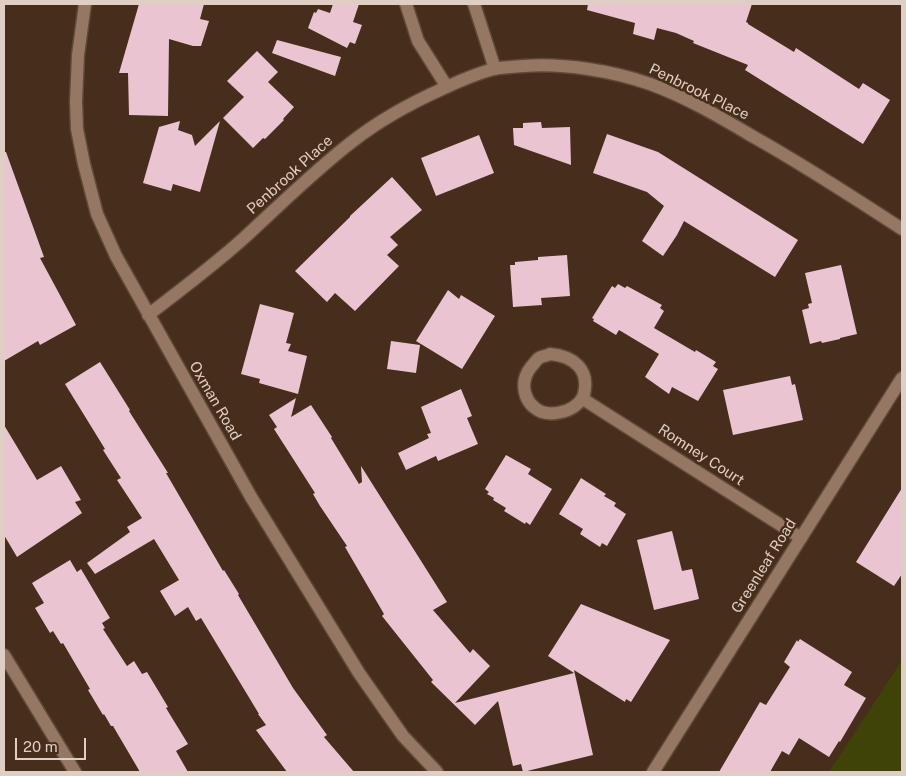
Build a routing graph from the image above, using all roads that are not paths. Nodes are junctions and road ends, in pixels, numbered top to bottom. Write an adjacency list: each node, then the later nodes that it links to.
1 (85, 4): 7 (street, Oxman Road)
2 (406, 4): 5 (street)
3 (474, 4): 4 (street)
4 (495, 68): 5 (street, Penbrook Place); 6 (street, Penbrook Place)
5 (447, 87): 7 (street, Penbrook Place)
6 (902, 229)
7 (148, 315): 13 (street, Oxman Road)
8 (902, 378): 10 (street, Greenleaf Road)
9 (583, 399): 9 (street); 10 (street, Romney Court)
10 (801, 538): 14 (street, Greenleaf Road)
11 (4, 655): 12 (street)
12 (75, 772)
13 (437, 772)
14 (653, 772)

